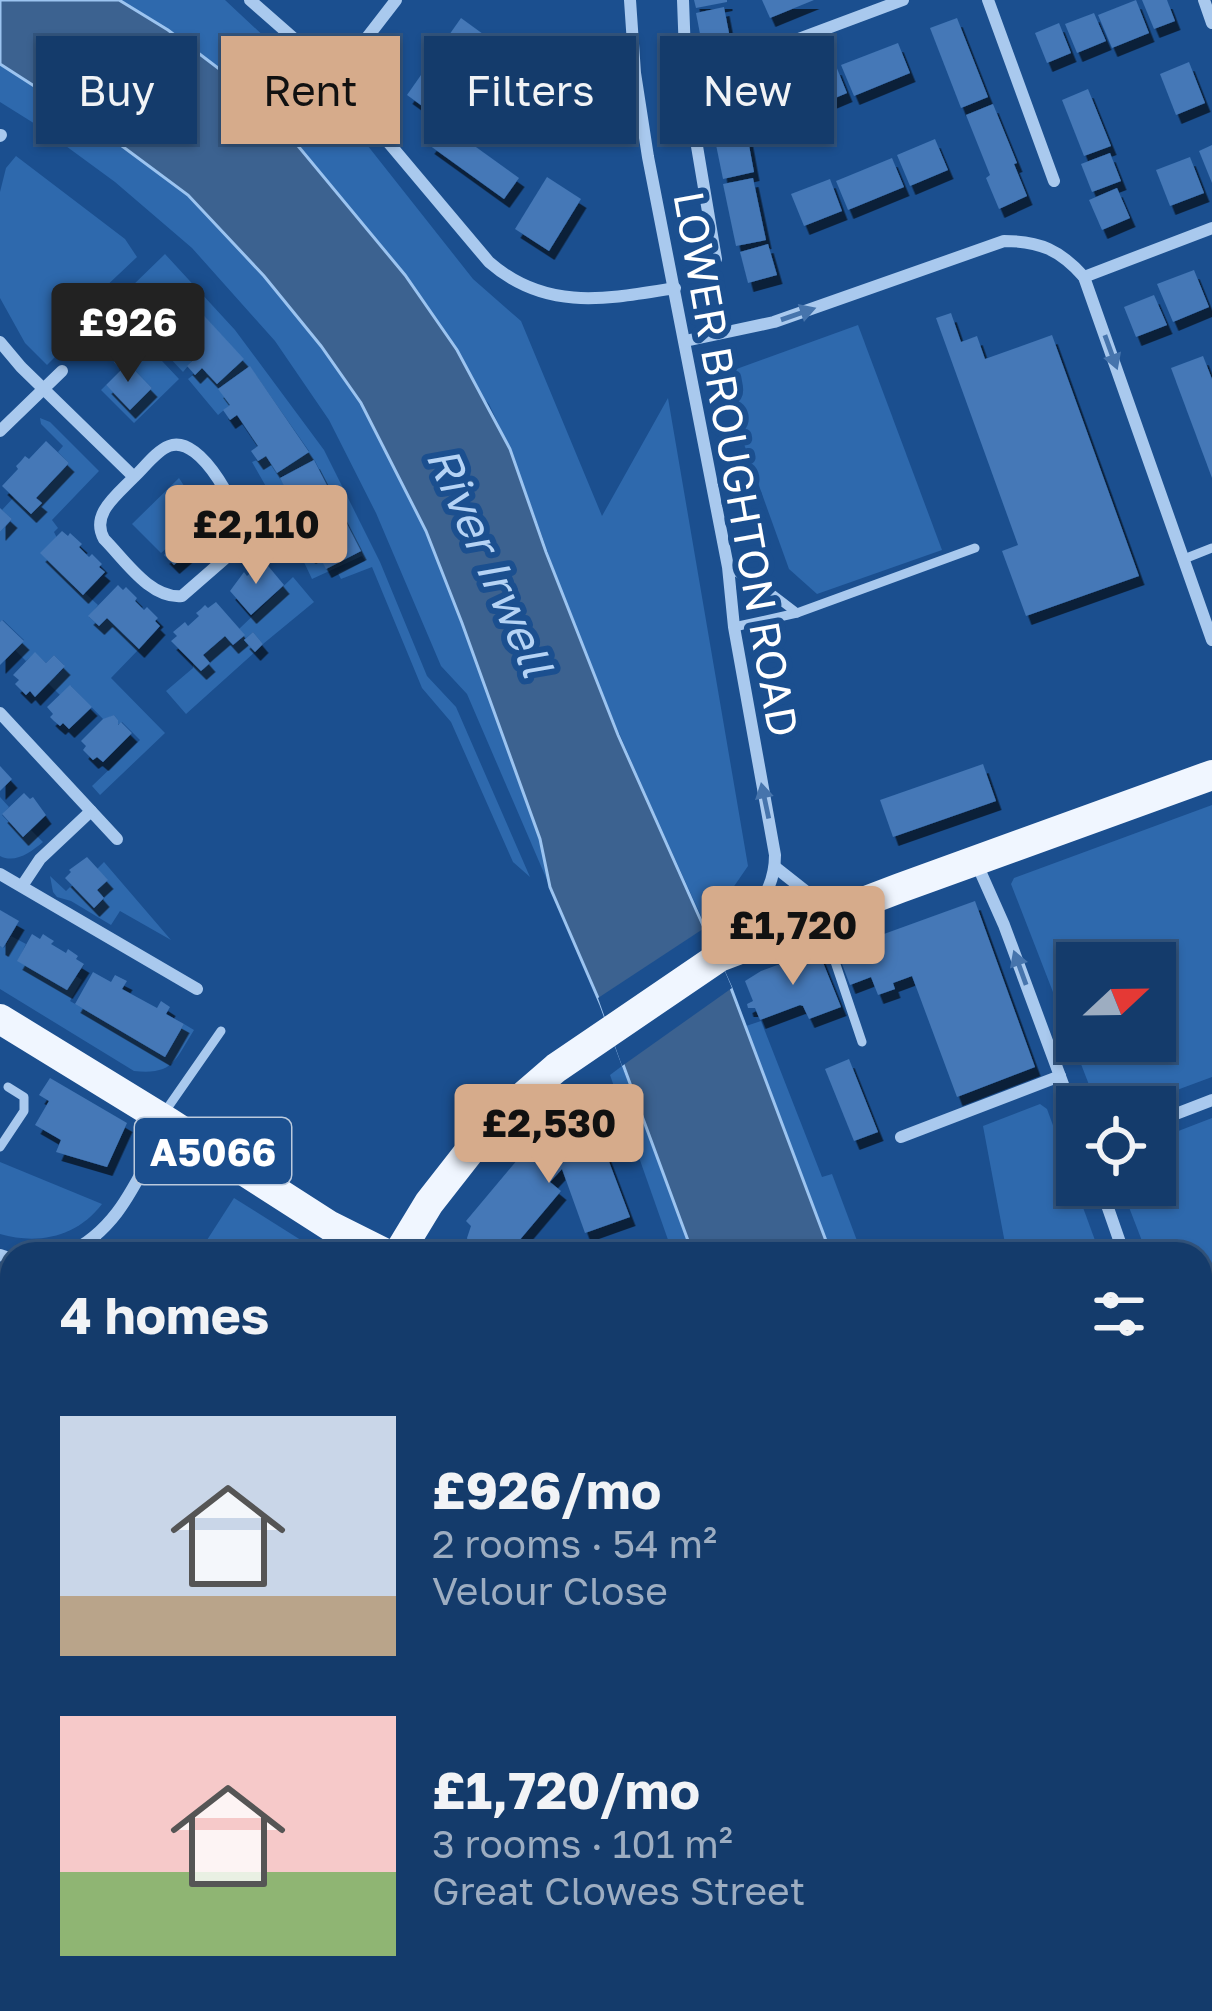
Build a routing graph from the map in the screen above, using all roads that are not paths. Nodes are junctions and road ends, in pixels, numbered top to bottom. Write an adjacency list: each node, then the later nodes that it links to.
1 (250, 0): 9 (street)
2 (396, 0): 10 (street)
3 (630, 0): 19 (street, LOWER BROUGHTON ROAD)
4 (683, 0): 11 (street)
5 (903, 0): 12 (street)
6 (1204, 0): 8 (street)
7 (990, 1): 15 (street)
8 (1212, 22)
9 (291, 36)
10 (368, 36)
11 (684, 36)
12 (807, 36)
13 (390, 144): 19 (street)
14 (697, 144): 17 (street)
15 (1054, 181)
16 (1212, 228): 18 (street)
17 (716, 260)
18 (1084, 277): 20 (street, one-way to 18); 28 (street, one-way to 28)
19 (675, 287): 20 (street, LOWER BROUGHTON ROAD)
20 (685, 341): 29 (street, LOWER BROUGHTON ROAD)
21 (0, 342): 23 (street)
22 (62, 371): 23 (street)
23 (45, 388): 24 (street); 25 (street)
24 (0, 431)
25 (134, 477): 25 (street)
26 (975, 548): 30 (lane)
27 (1212, 548): 28 (lane)
28 (1184, 560): 32 (street)
29 (728, 567): 30 (lane); 31 (street, LOWER BROUGHTON ROAD)
30 (797, 614): 31 (lane)
31 (734, 628): 38 (street, LOWER BROUGHTON ROAD, one-way to 31)
32 (1212, 640)
33 (0, 713): 35 (street)
34 (1212, 776): 37 (main road)
35 (92, 811): 36 (street); 40 (street)
36 (118, 839)
37 (976, 861): 41 (main road); 47 (street, one-way to 37)
38 (775, 867): 41 (street); 42 (street)
39 (0, 874): 40 (street)
40 (22, 886): 43 (street)
41 (821, 917): 42 (main road); 46 (lane)
42 (727, 953): 60 (main road)
43 (197, 989)
44 (0, 1019): 52 (main road, A5066)
45 (221, 1031): 52 (lane)
46 (862, 1042)
47 (1060, 1076): 48 (street); 53 (street)
48 (1064, 1086)
49 (8, 1087): 54 (lane)
50 (1212, 1100): 51 (street)
51 (1176, 1114)
52 (165, 1120): 56 (street); 59 (main road, A5066)
53 (901, 1137)
54 (0, 1148)
55 (1107, 1206): 61 (street)
56 (94, 1238): 57 (street); 58 (lane)
57 (87, 1242)
58 (97, 1242)
59 (363, 1242)
60 (405, 1242)
61 (1120, 1242)

